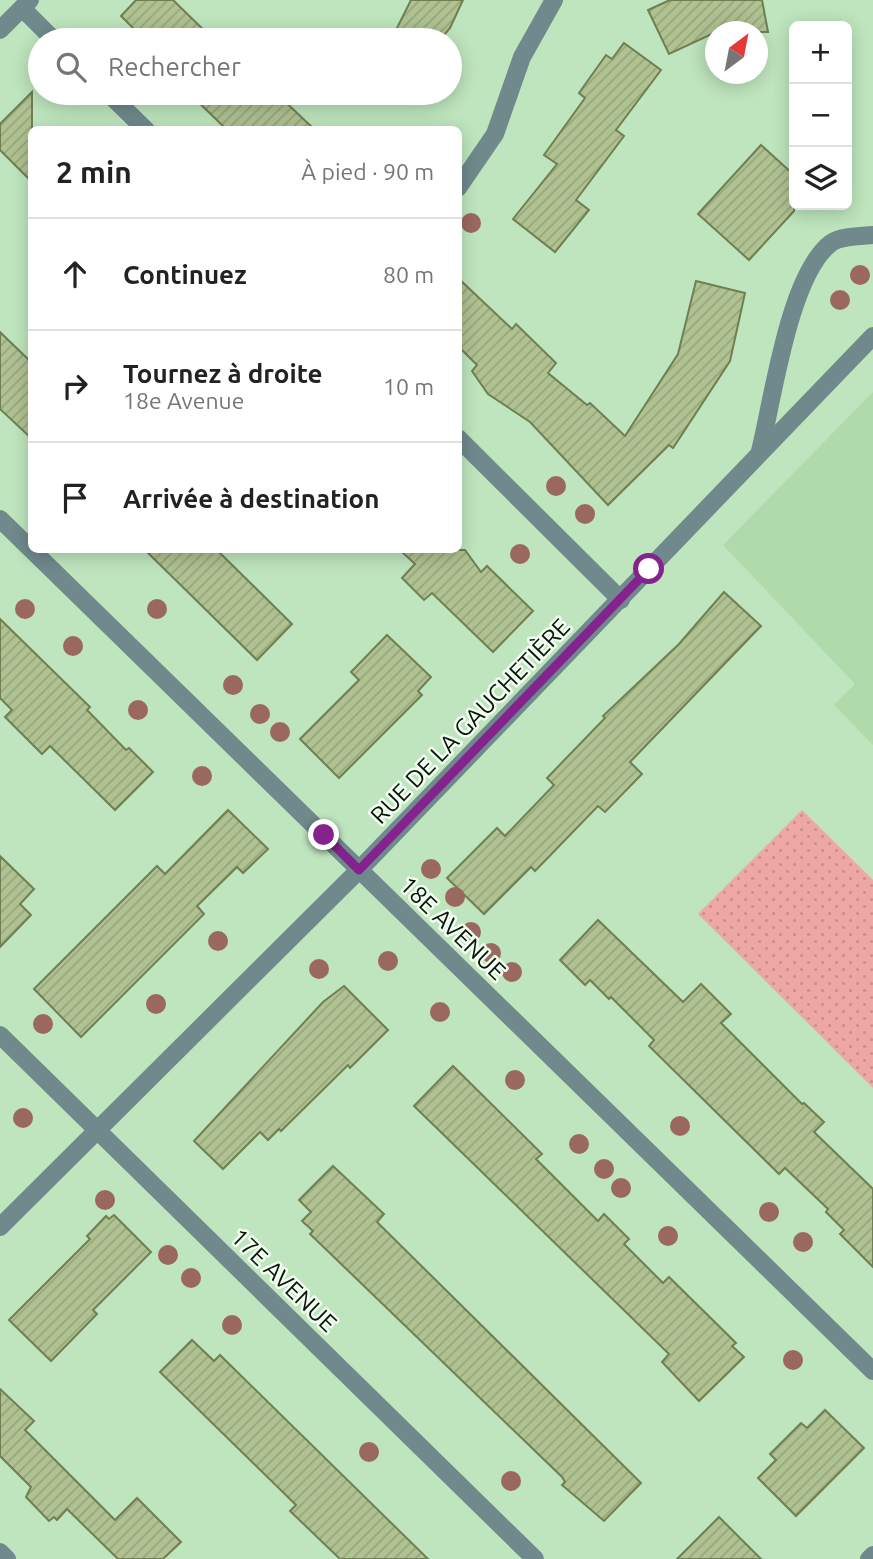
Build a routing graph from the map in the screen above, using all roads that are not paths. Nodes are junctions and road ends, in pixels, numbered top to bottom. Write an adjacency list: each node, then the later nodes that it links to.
1 (554, 0): 7 (street)
2 (26, 4): 3 (street); 4 (street)
3 (45, 28)
4 (0, 30)
5 (120, 105): 6 (street)
6 (142, 126)
7 (462, 182)
8 (873, 236): 11 (street, RUE DE LA GAUCHETIÈRE)
9 (873, 336): 11 (street, RUE DE LA GAUCHETIÈRE)
10 (462, 442): 15 (street)
11 (760, 451): 15 (street, RUE DE LA GAUCHETIÈRE)
12 (0, 519): 13 (street, 18E AVENUE)
13 (28, 546)
14 (35, 553): 16 (street, 18E AVENUE)
15 (621, 600): 16 (street, RUE DE LA GAUCHETIÈRE)
16 (359, 870): 18 (street, RUE DE LA GAUCHETIÈRE); 20 (street, 18E AVENUE)
17 (0, 1035): 18 (street, 17E AVENUE)
18 (98, 1131): 19 (street, RUE DE LA GAUCHETIÈRE); 24 (street, 17E AVENUE)
19 (0, 1227)
20 (873, 1371)
21 (0, 1552): 23 (street)
22 (873, 1555): 25 (street)
23 (7, 1559)
24 (534, 1559)
25 (869, 1559)

